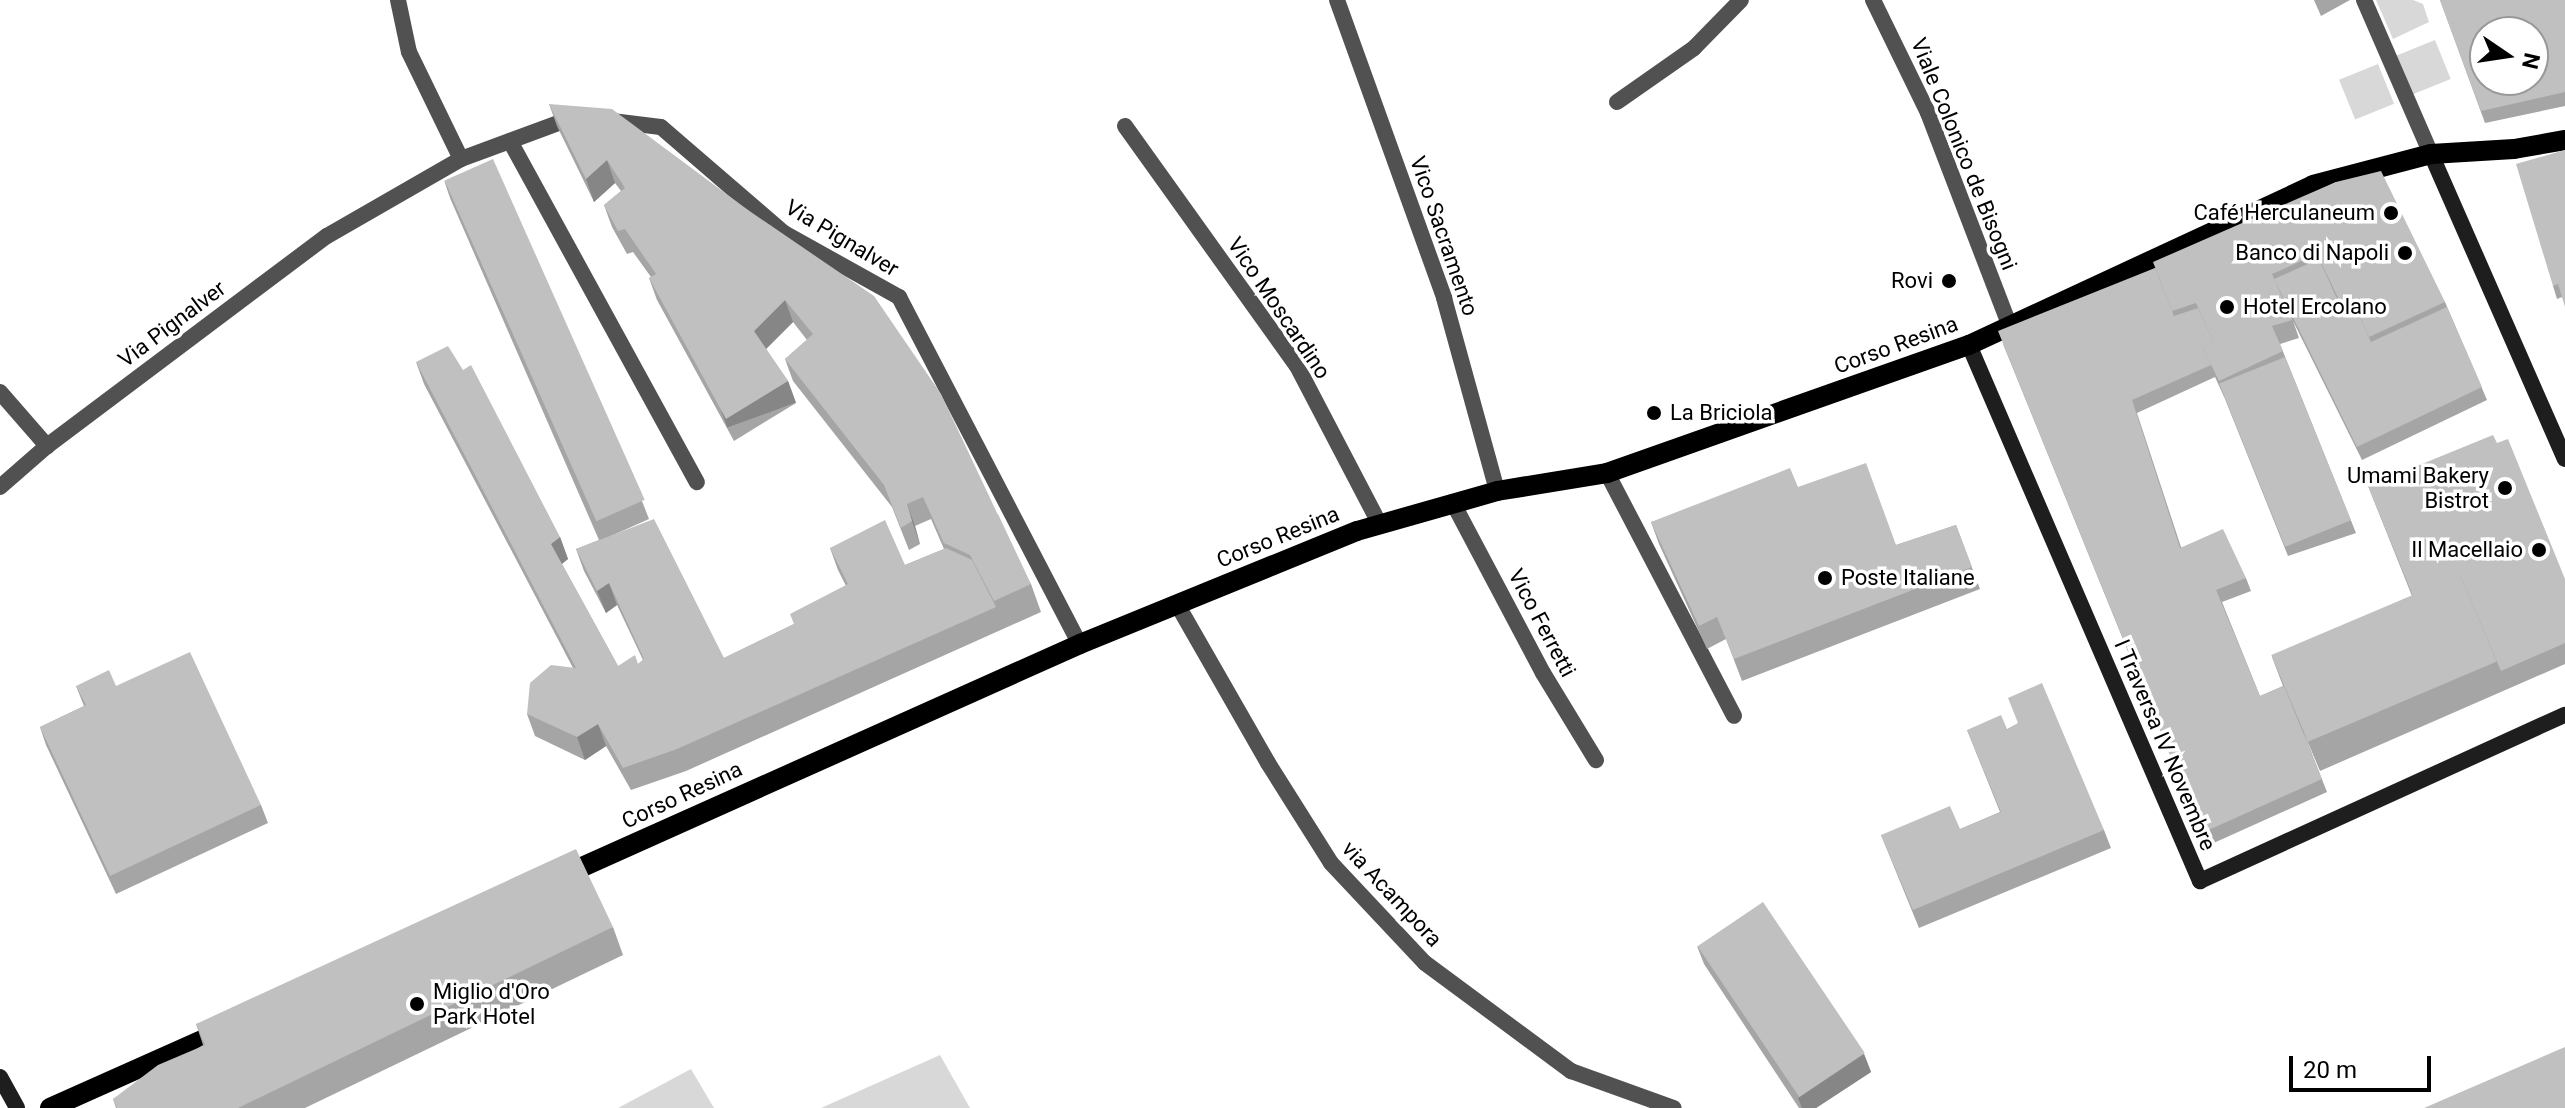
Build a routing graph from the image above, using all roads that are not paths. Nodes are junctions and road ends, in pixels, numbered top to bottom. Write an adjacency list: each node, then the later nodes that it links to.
1 (398, 0): 11 (street)
2 (1337, 0): 20 (street, Vico Sacramento)
3 (1741, 0): 6 (street)
4 (1873, 0): 12 (street, Viale Colonico de Bisogni)
5 (2364, 0): 10 (street)
6 (1617, 102)
7 (1125, 126): 22 (street, Vico Moscardino)
8 (2565, 140): 10 (main road, Corso Resina)
9 (510, 141): 11 (street, Via Pignalver); 18 (street); 24 (street, Via Pignalver)
10 (2431, 154): 12 (main road, Corso Resina); 16 (street)
11 (461, 159): 15 (street, Via Pignalver)
12 (2010, 327): 13 (main road, Corso Resina)
13 (1969, 345): 17 (main road, Corso Resina); 25 (street, I Traversa IV Novembre)
14 (0, 392): 15 (street)
15 (47, 446): 19 (street, Via Pignalver)
16 (2565, 459)
17 (1607, 473): 20 (main road, Corso Resina); 26 (street)
18 (697, 482)
19 (0, 487)
20 (1497, 491): 21 (main road, Corso Resina)
21 (1453, 503): 22 (main road, Corso Resina); 27 (street, Vico Ferretti)
22 (1380, 525): 23 (main road, Corso Resina)
23 (1177, 604): 24 (main road, Corso Resina); 33 (street, via Acampora)
24 (1080, 644): 28 (main road, Corso Resina)
25 (2565, 715)
26 (1734, 716)
27 (1596, 760)
28 (542, 885)
29 (241, 1022): 32 (main road)
30 (0, 1077): 31 (street)
31 (17, 1108)
32 (50, 1108)
33 (1674, 1108)

